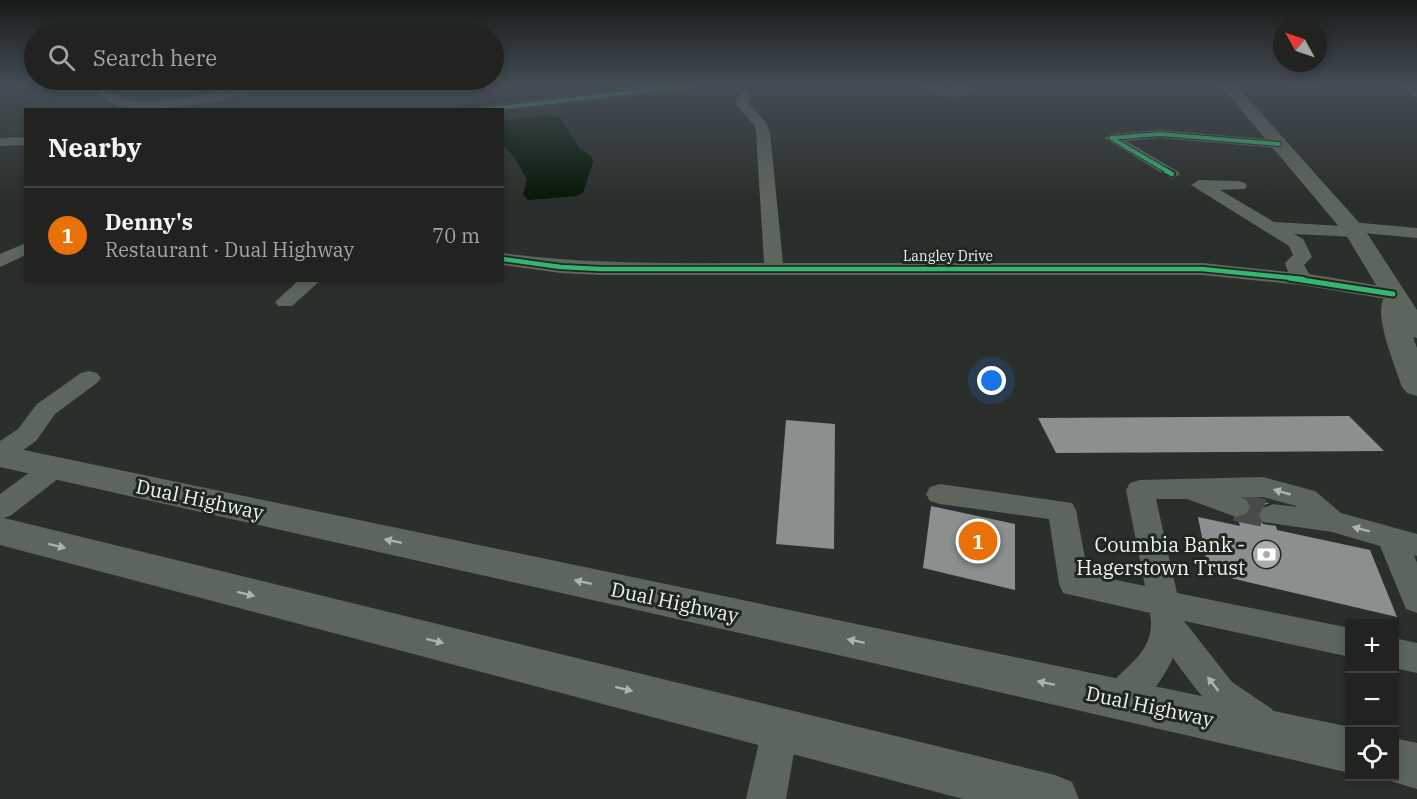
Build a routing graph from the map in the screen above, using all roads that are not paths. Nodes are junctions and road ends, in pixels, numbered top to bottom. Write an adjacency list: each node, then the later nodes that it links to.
1 (759, 123): 14 (street)
2 (1261, 123): 5 (main road)
3 (24, 141): 4 (street)
4 (0, 142)
5 (1279, 144): 6 (street); 9 (main road)
6 (1172, 174)
7 (1239, 186): 8 (street)
8 (1271, 227): 9 (street); 15 (street)
9 (1352, 229): 10 (street); 17 (main road)
10 (1417, 233)
11 (24, 249): 13 (street)
12 (504, 259): 14 (street, Langley Drive)
13 (0, 261)
14 (774, 268): 15 (street, Langley Drive)
15 (1301, 279): 17 (street, Langley Drive)
16 (310, 282): 18 (street)
17 (1393, 294): 19 (main road); 21 (main road)
18 (285, 302)
19 (1417, 330)
20 (89, 378): 22 (street)
21 (1417, 387)
22 (0, 455): 23 (main road, Dual Highway)
23 (54, 468): 27 (street); 37 (main road, Dual Highway, one-way to 23)
24 (1183, 487): 26 (street); 29 (street, one-way to 24); 33 (street)
25 (940, 494): 33 (street)
26 (1236, 507)
27 (0, 509)
28 (1273, 515): 29 (street)
29 (1332, 521): 31 (street, one-way to 29)
30 (0, 531): 38 (main road, one-way to 38)
31 (1404, 541): 32 (street)
32 (1417, 600)
33 (1167, 615): 34 (street); 37 (street); 39 (street, one-way to 33)
34 (1345, 642)
35 (1399, 654): 36 (street)
36 (1417, 658)
37 (1119, 699): 39 (main road, Dual Highway)
38 (780, 729): 43 (main road); 44 (street)
39 (1275, 733): 40 (main road, Dual Highway)
40 (1345, 749)
41 (1399, 761): 42 (main road)
42 (1417, 766)
43 (953, 786): 45 (main road)
44 (766, 799)
45 (1055, 799)

